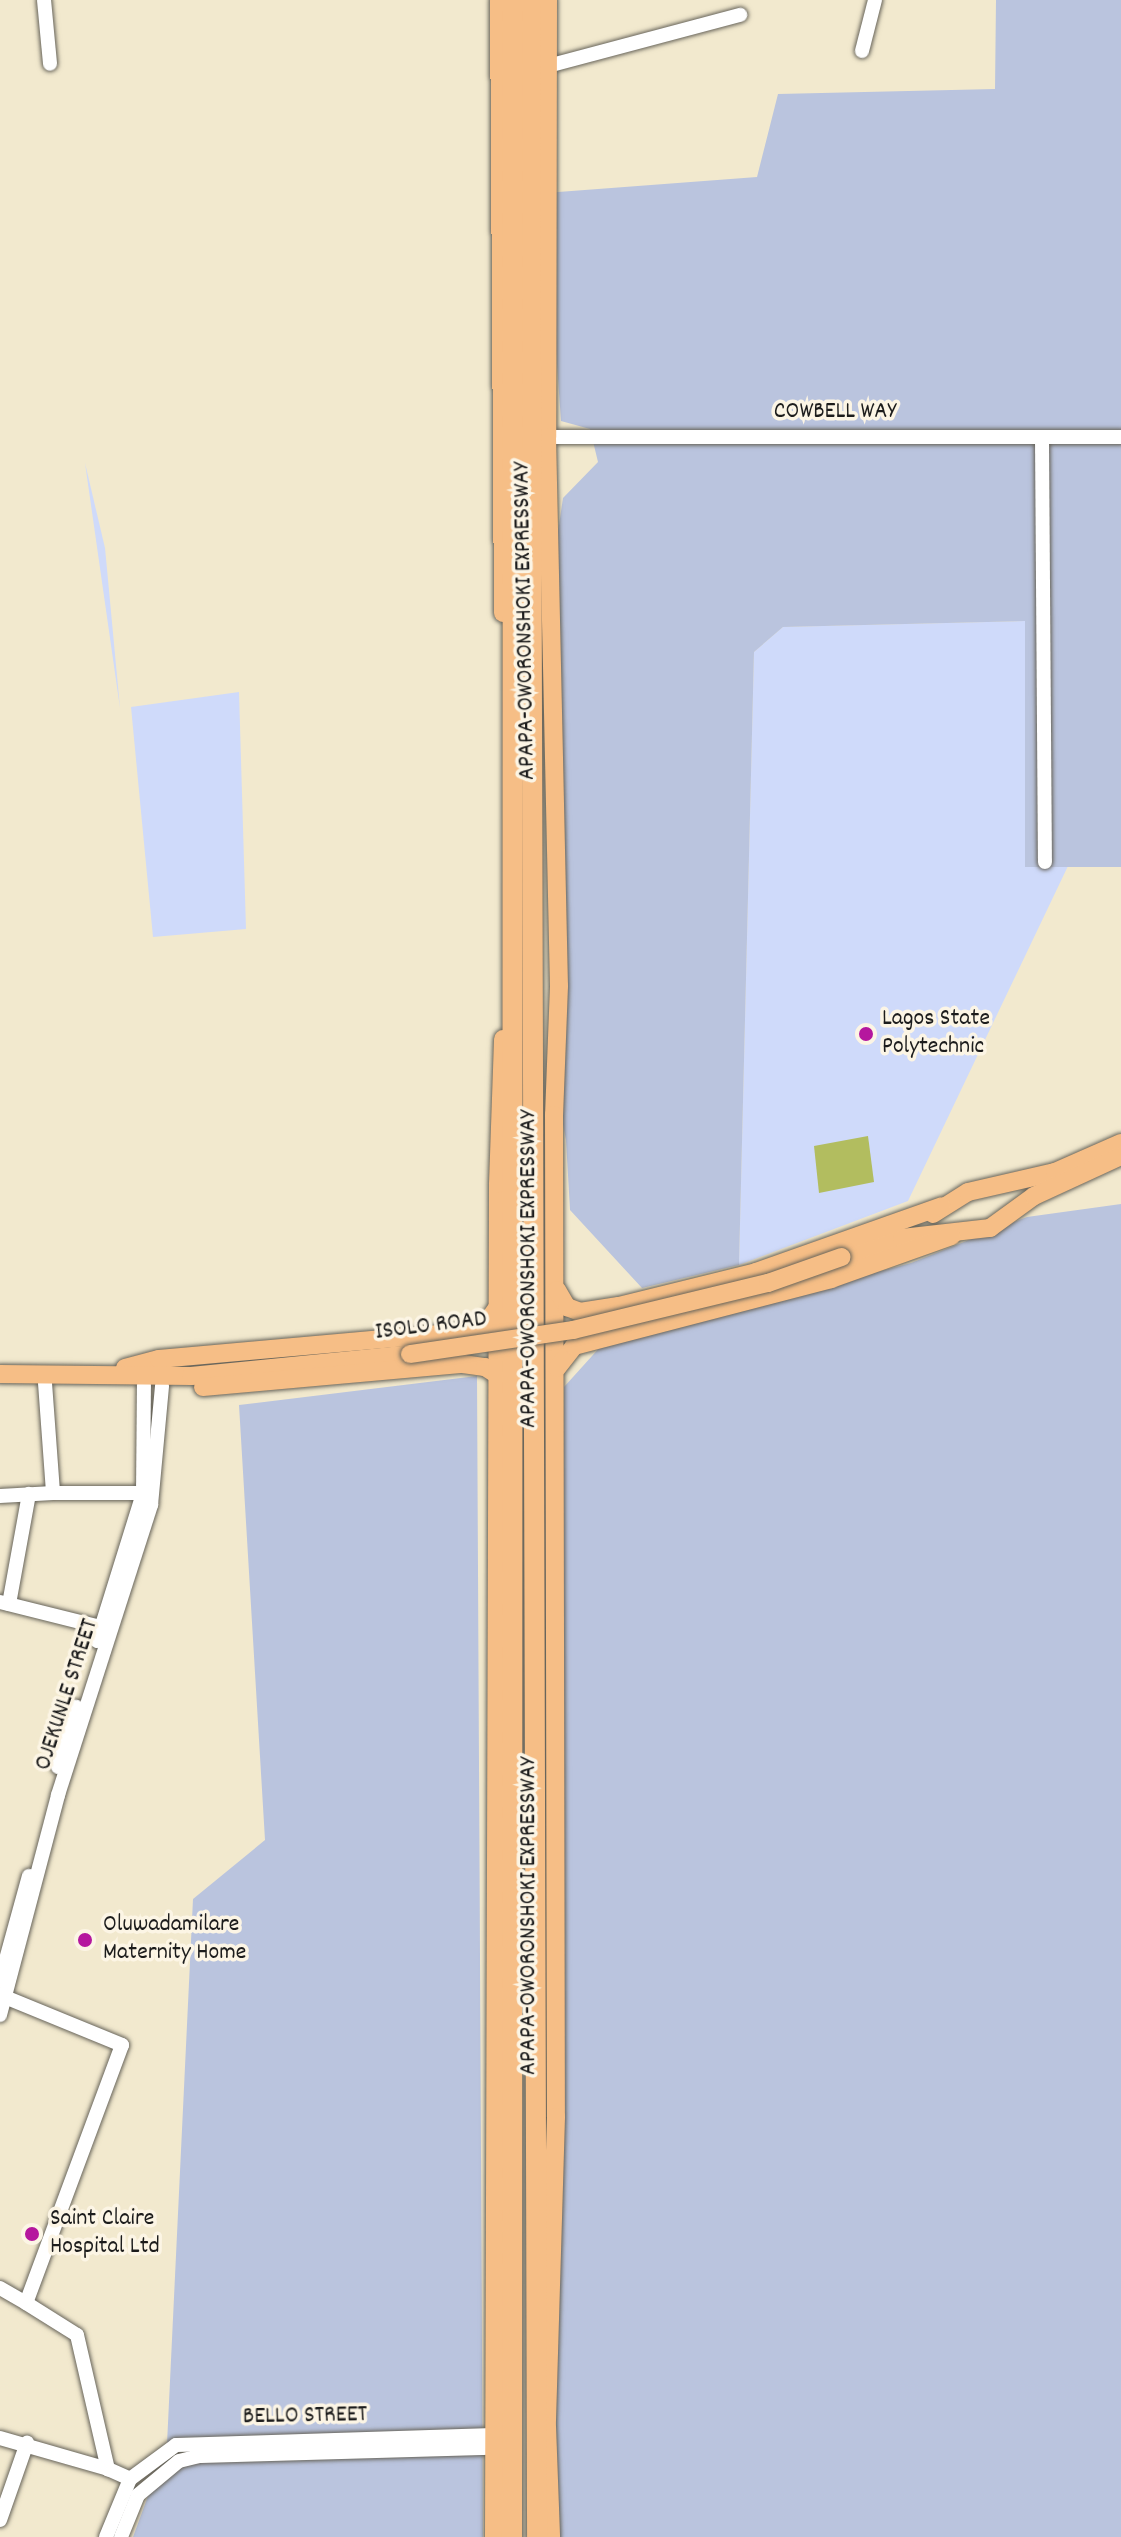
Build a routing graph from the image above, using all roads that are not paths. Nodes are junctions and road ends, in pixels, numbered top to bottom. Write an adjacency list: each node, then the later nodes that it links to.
1 (44, 0): 9 (street)
2 (499, 0): 24 (main road, APAPA-OWORONSHOKI EXPRESSWAY)
3 (513, 0): 53 (highway, APAPA-OWORONSHOKI EXPRESSWAY)
4 (530, 0): 54 (highway, APAPA-OWORONSHOKI EXPRESSWAY)
5 (548, 0): 10 (main road, APAPA-OWORONSHOKI EXPRESSWAY)
6 (875, 0): 8 (street)
7 (740, 15): 10 (street)
8 (862, 51)
9 (50, 64)
10 (548, 66): 11 (main road, APAPA-OWORONSHOKI EXPRESSWAY)
11 (547, 437): 13 (street, COWBELL WAY); 23 (main road, APAPA-OWORONSHOKI EXPRESSWAY)
12 (1121, 437): 13 (street, COWBELL WAY)
13 (1042, 440): 14 (street)
14 (1045, 862)
15 (1121, 1143): 17 (main road)
16 (1121, 1156): 17 (main road)
17 (1079, 1169): 18 (main road); 20 (main road)
18 (998, 1184): 19 (main road); 20 (main road)
19 (947, 1203): 21 (main road); 22 (main road); 23 (main road)
20 (1014, 1212): 21 (main road)
21 (958, 1235): 22 (main road); 25 (main road)
22 (902, 1238): 28 (main road, ISOLO ROAD, bridge)
23 (556, 1287): 25 (main road, APAPA-OWORONSHOKI EXPRESSWAY)
24 (497, 1308): 27 (main road); 29 (main road, APAPA-OWORONSHOKI EXPRESSWAY)
25 (556, 1370): 55 (main road, APAPA-OWORONSHOKI EXPRESSWAY)
26 (0, 1374): 27 (main road, ISOLO ROAD)
27 (104, 1374): 28 (main road, ISOLO ROAD)
28 (191, 1376): 32 (main road)
29 (499, 1376): 32 (main road); 45 (main road, APAPA-OWORONSHOKI EXPRESSWAY)
30 (0, 1383): 31 (main road)
31 (45, 1383): 32 (main road); 33 (street)
32 (153, 1386): 34 (street, OJEKUNLE STREET); 38 (street, OJEKUNLE STREET)
33 (53, 1493): 34 (street); 35 (street)
34 (143, 1493): 38 (street, OJEKUNLE STREET)
35 (29, 1494): 36 (street); 37 (street)
36 (0, 1496)
37 (4, 1603): 38 (street)
38 (107, 1628): 39 (street, OJEKUNLE STREET); 40 (street, OJEKUNLE STREET)
39 (0, 1981)
40 (3, 1996): 41 (street, OJEKUNLE STREET); 43 (street)
41 (0, 2015)
42 (0, 2288): 43 (street)
43 (26, 2303): 47 (street)
44 (0, 2438): 46 (street)
45 (494, 2441): 48 (street, BELLO STREET); 51 (street, BELLO STREET); 52 (main road, APAPA-OWORONSHOKI EXPRESSWAY)
46 (27, 2443): 47 (street); 49 (street)
47 (108, 2469): 48 (street)
48 (130, 2479): 50 (street)
49 (0, 2520)
50 (106, 2537)
51 (121, 2537)
52 (494, 2537)
53 (512, 2537)
54 (537, 2537)
55 (551, 2537)

